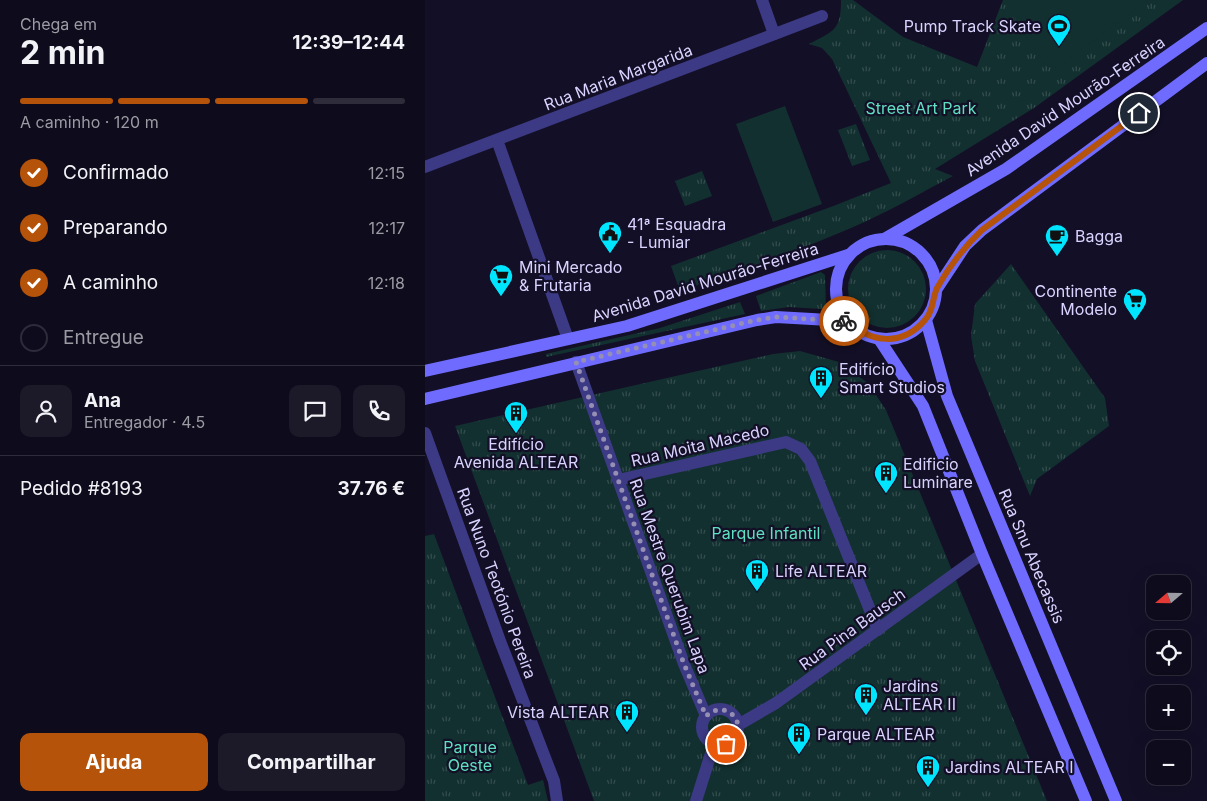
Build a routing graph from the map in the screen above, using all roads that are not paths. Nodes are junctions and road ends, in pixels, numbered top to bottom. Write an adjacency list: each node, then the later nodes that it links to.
1 (762, 0): 4 (street)
2 (822, 16): 4 (street, Rua Maria Margarida)
3 (1207, 28): 8 (street, Avenida David Mourão-Ferreira)
4 (774, 34): 6 (street, Rua Maria Margarida)
5 (1207, 63): 10 (street)
6 (497, 140): 7 (street, Rua Maria Margarida); 13 (street)
7 (425, 168)
8 (886, 238): 9 (street); 10 (street)
9 (848, 256): 12 (street); 13 (street, Avenida David Mourão-Ferreira)
10 (936, 290): 11 (street)
11 (925, 320): 14 (street); 28 (street, Rua Snu Abecassis)
12 (847, 321): 14 (street); 15 (street)
13 (568, 339): 16 (street, Avenida David Mourão-Ferreira)
14 (879, 339): 20 (street)
15 (576, 362): 17 (street); 19 (street, Rua Mestre Querubim Lapa)
16 (425, 371)
17 (425, 399)
18 (425, 433): 25 (street, Rua Nuno Teotónio Pereira)
19 (617, 480): 21 (street, Rua Moita Macedo); 22 (street, Rua Mestre Querubim Lapa)
20 (983, 554): 21 (street, Rua Pina Bausch); 27 (street)
21 (878, 630): 23 (street, Rua Pina Bausch)
22 (706, 716): 23 (street); 24 (street)
23 (738, 725): 24 (street)
24 (713, 744): 26 (street)
25 (557, 801)
26 (696, 801)
27 (1086, 801)
28 (1117, 801)

